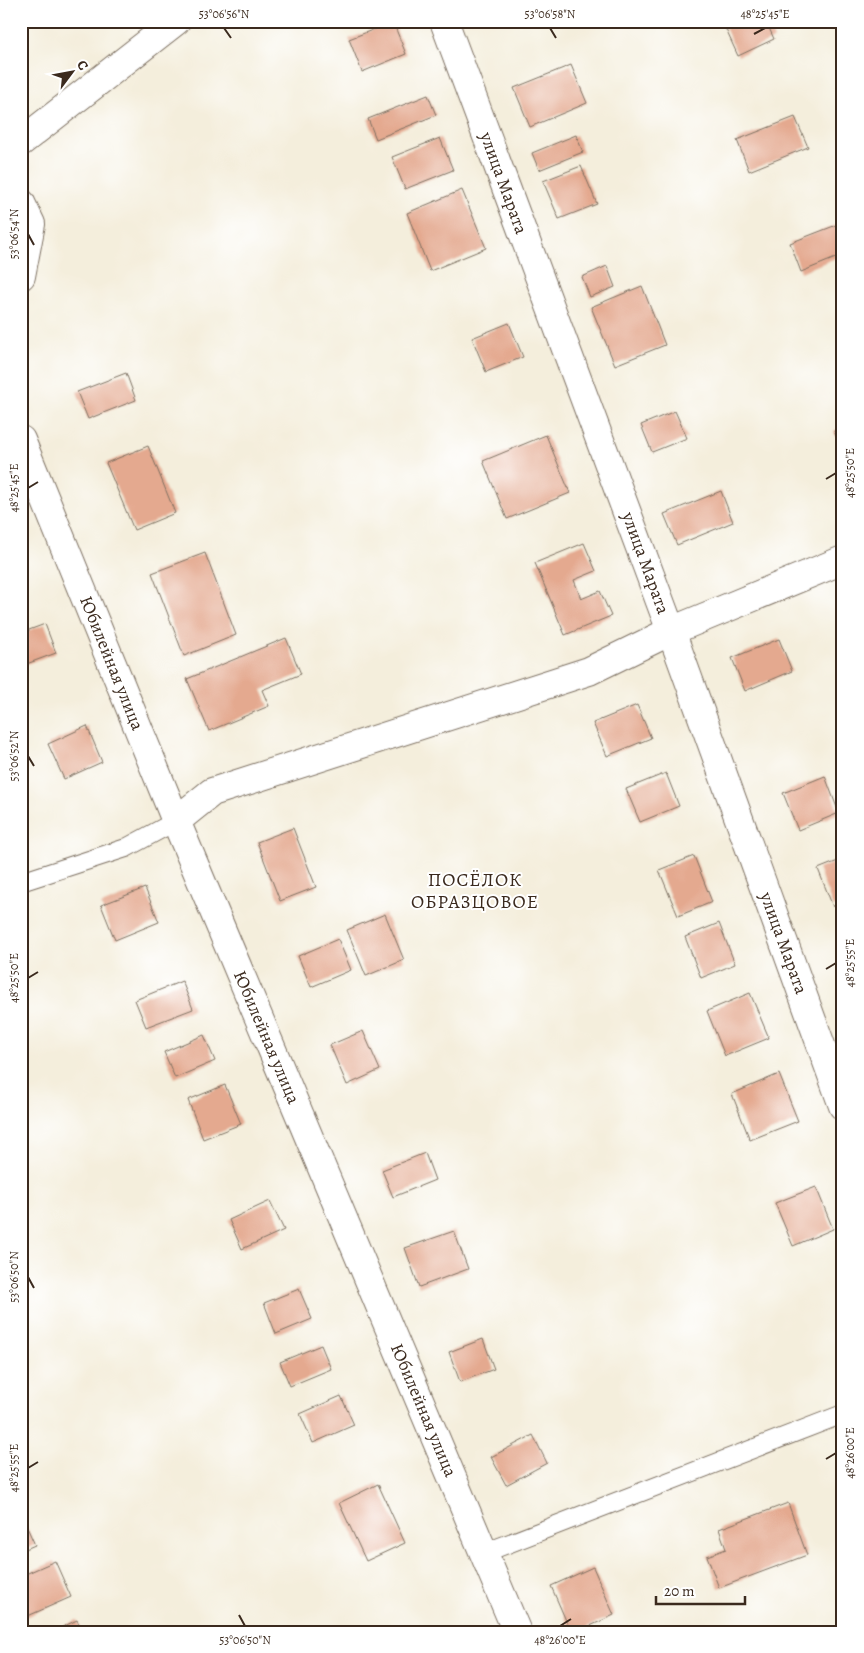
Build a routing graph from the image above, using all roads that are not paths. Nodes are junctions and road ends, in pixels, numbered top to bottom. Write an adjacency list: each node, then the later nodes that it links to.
1 (176, 21): 3 (street)
2 (444, 21): 8 (street, улица Марата)
3 (21, 142)
4 (21, 203): 5 (street)
5 (21, 276)
6 (21, 440): 9 (street, Юбилейная улица)
7 (843, 560): 8 (street)
8 (671, 631): 9 (street); 11 (street, улица Марата)
9 (176, 820): 10 (lane); 13 (street, Юбилейная улица)
10 (21, 882)
11 (843, 1106)
12 (843, 1414): 13 (lane)
13 (484, 1553): 14 (street, Юбилейная улица)
14 (517, 1632)

